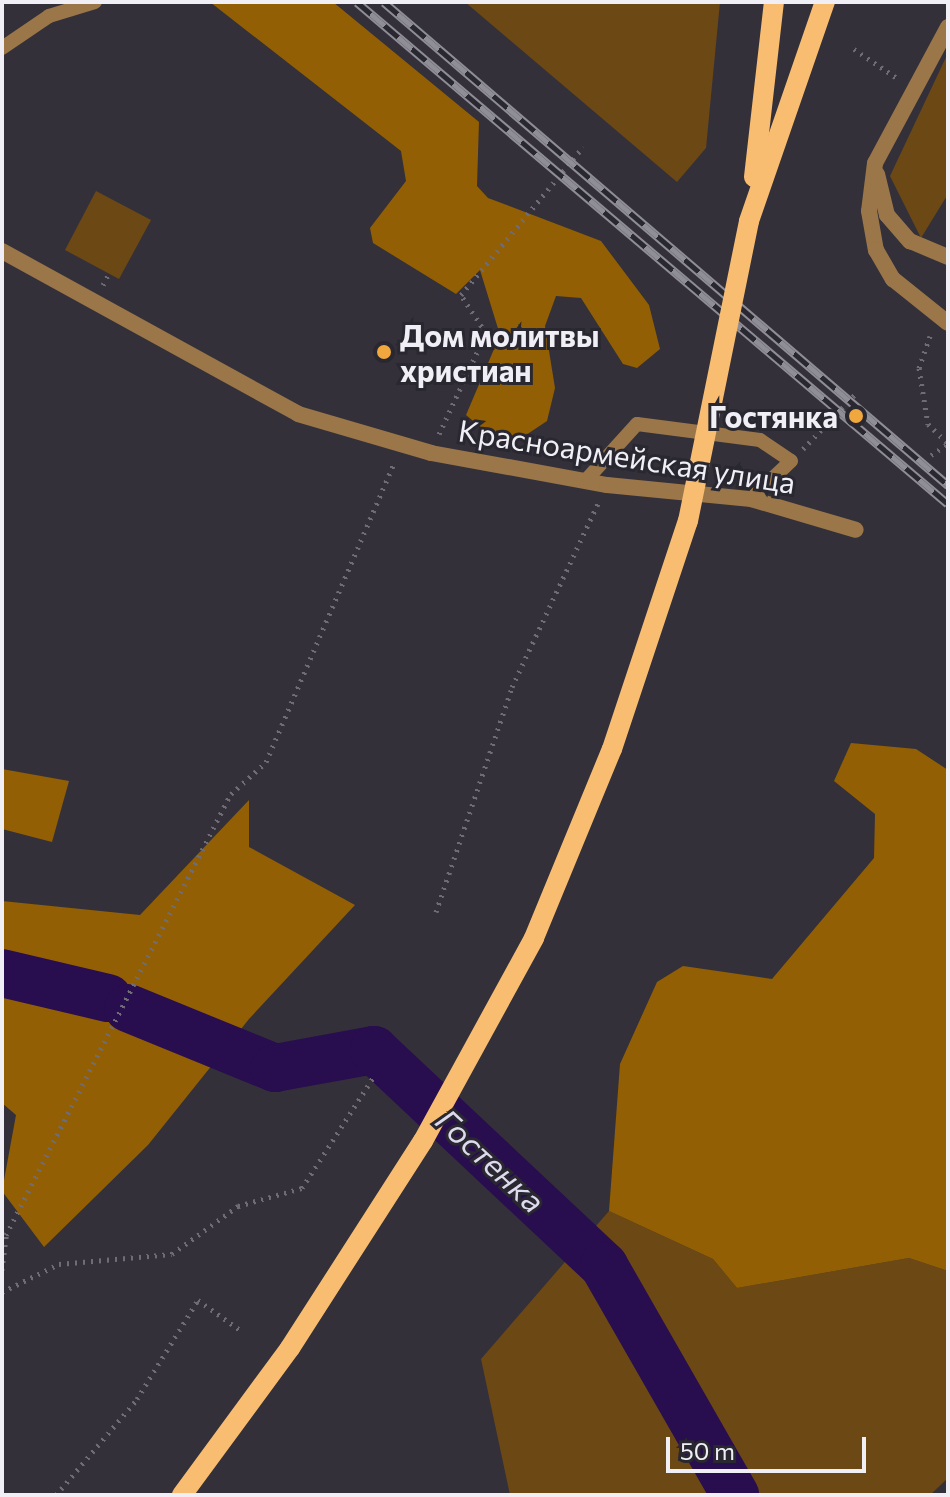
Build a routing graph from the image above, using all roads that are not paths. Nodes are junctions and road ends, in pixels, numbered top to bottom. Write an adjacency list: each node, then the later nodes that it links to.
1 (95, 2): 5 (lane)
2 (772, 4): 7 (main road)
3 (821, 4): 7 (main road)
4 (948, 27): 6 (street)
5 (2, 48)
6 (875, 163): 9 (street); 10 (street)
7 (749, 221): 14 (main road, bridge)
8 (2, 251): 11 (street, Красноармейская улица)
9 (948, 257)
10 (940, 326)
11 (588, 478): 12 (street, Красноармейская улица); 12 (lane)
12 (751, 499): 13 (street, Красноармейская улица)
13 (856, 530)
14 (182, 1495)

